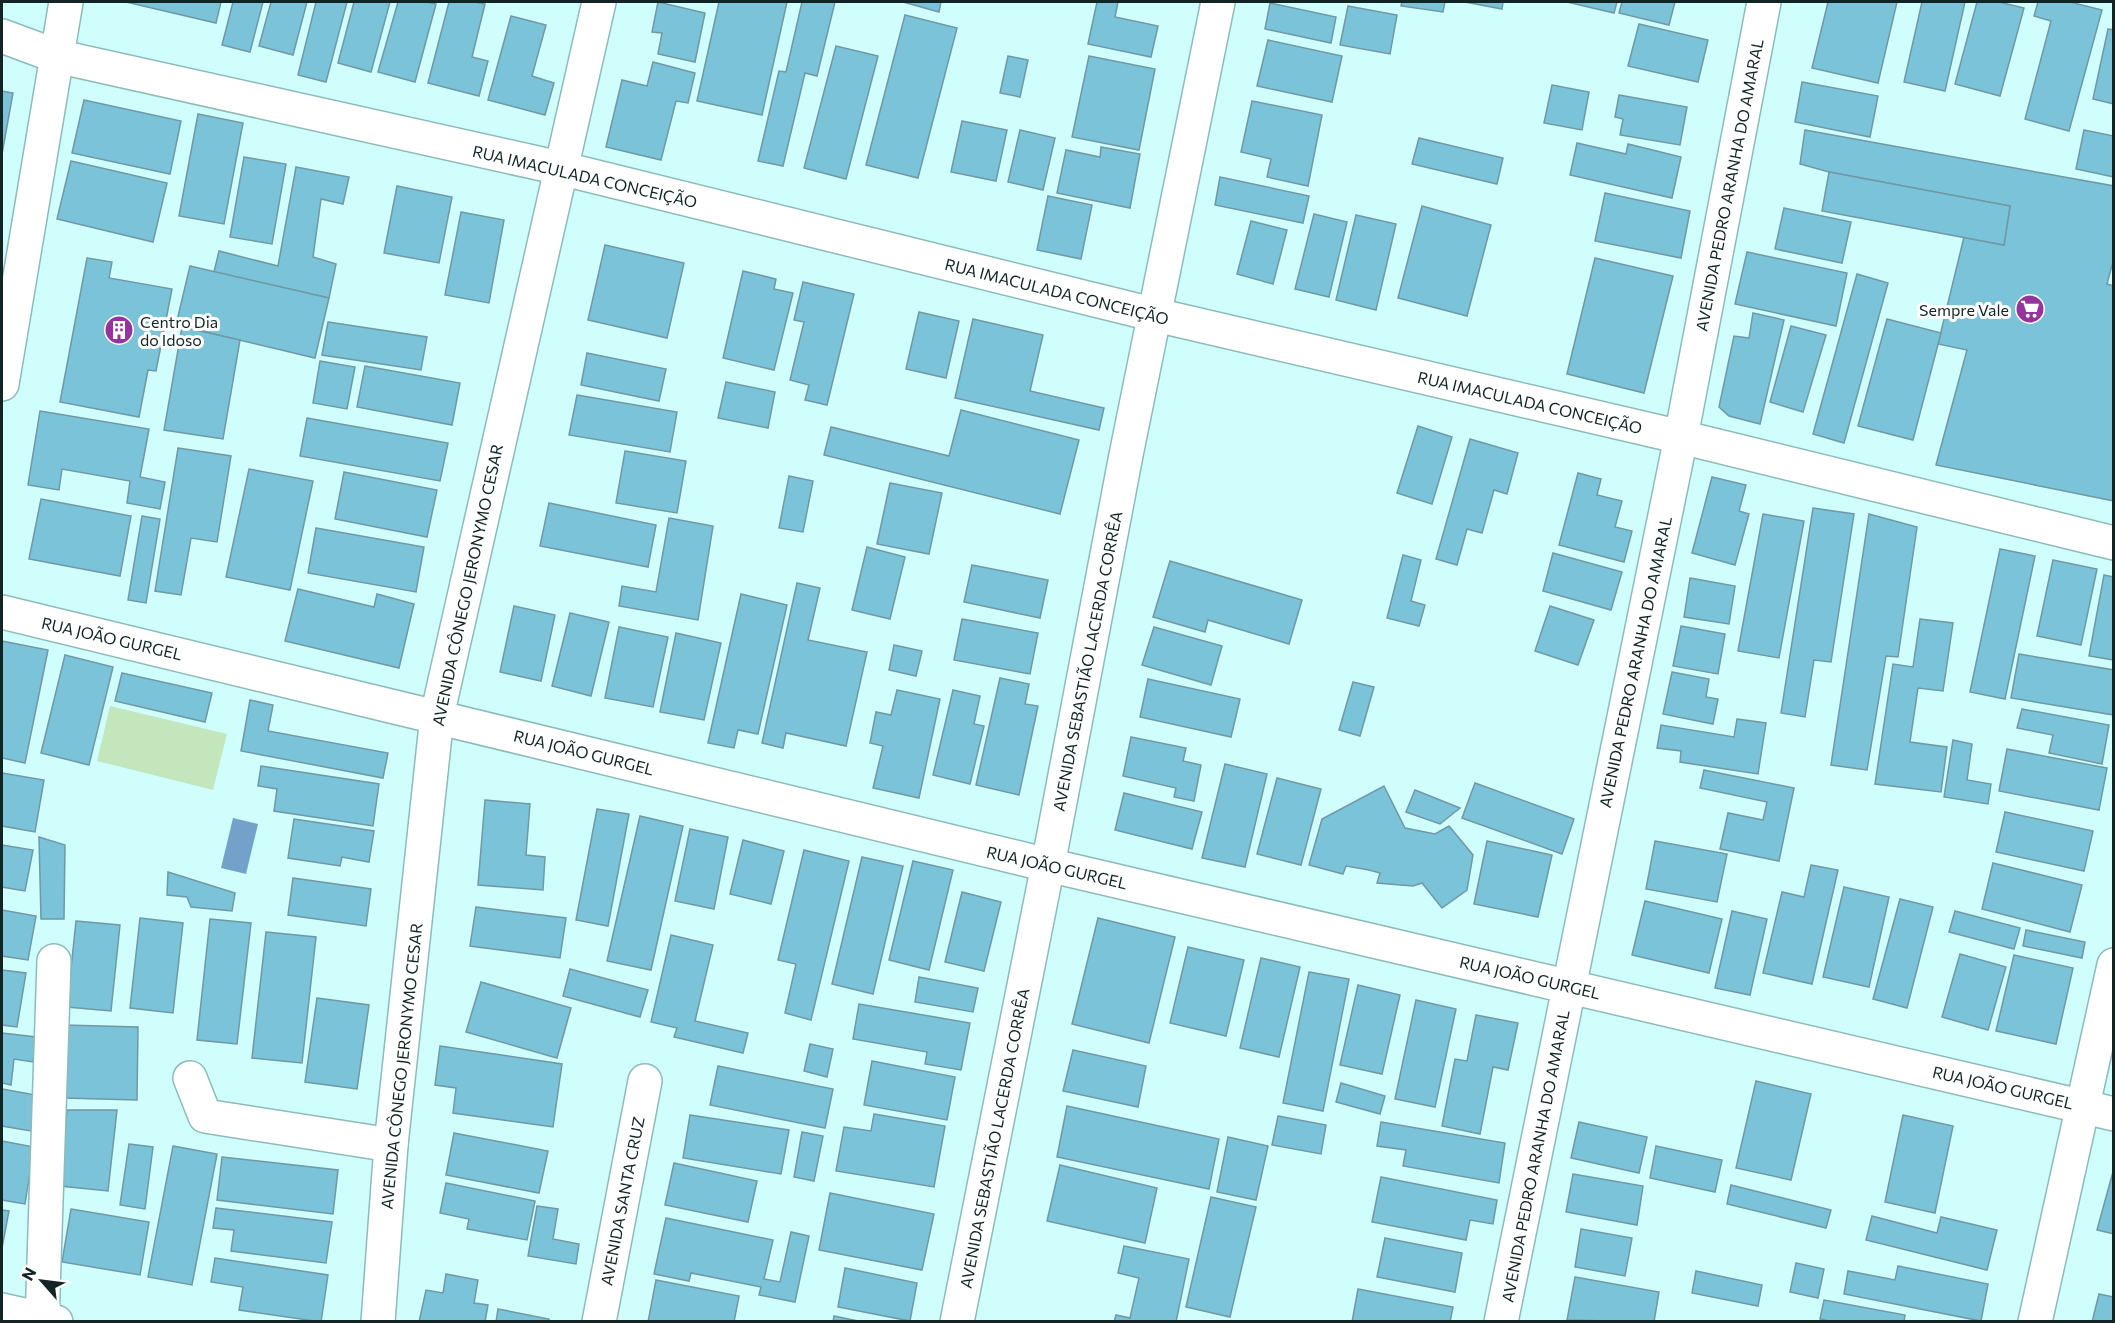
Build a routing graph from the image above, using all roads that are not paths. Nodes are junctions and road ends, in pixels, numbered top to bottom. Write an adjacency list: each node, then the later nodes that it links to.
1 (66, 2): 6 (street)
2 (599, 2): 7 (street, AVENIDA CÔNEGO JERONYMO CESAR)
3 (1218, 2): 8 (street, AVENIDA SEBASTIÃO LACERDA CORRÊA)
4 (1764, 2): 10 (street, AVENIDA PEDRO ARANHA DO AMARAL)
5 (2, 36): 6 (street, RUA IMACULADA CONCEIÇÃO)
6 (56, 56): 7 (street, RUA IMACULADA CONCEIÇÃO); 9 (street)
7 (560, 168): 8 (street, RUA IMACULADA CONCEIÇÃO); 13 (street, AVENIDA CÔNEGO JERONYMO CESAR)
8 (1156, 315): 10 (street, RUA IMACULADA CONCEIÇÃO); 14 (street, AVENIDA SEBASTIÃO LACERDA CORRÊA)
9 (2, 384)
10 (1682, 437): 11 (street, RUA IMACULADA CONCEIÇÃO); 17 (street, AVENIDA PEDRO ARANHA DO AMARAL)
11 (2114, 543)
12 (2, 612): 13 (street, RUA JOÃO GURGEL)
13 (437, 716): 14 (street, RUA JOÃO GURGEL); 21 (street, AVENIDA CÔNEGO JERONYMO CESAR)
14 (1048, 865): 17 (street, RUA JOÃO GURGEL); 26 (street, AVENIDA SEBASTIÃO LACERDA CORRÊA)
15 (54, 961): 23 (street)
16 (2114, 965): 20 (street)
17 (1569, 986): 20 (street, RUA JOÃO GURGEL); 27 (street, AVENIDA PEDRO ARANHA DO AMARAL)
18 (190, 1078): 21 (street)
19 (645, 1081): 25 (street, AVENIDA SANTA CRUZ)
20 (2099, 1110): 28 (street)
21 (391, 1145): 24 (street, AVENIDA CÔNEGO JERONYMO CESAR)
22 (2, 1310): 23 (street)
23 (47, 1321)
24 (378, 1322)
25 (599, 1322)
26 (957, 1322)
27 (1501, 1322)
28 (2035, 1322)

